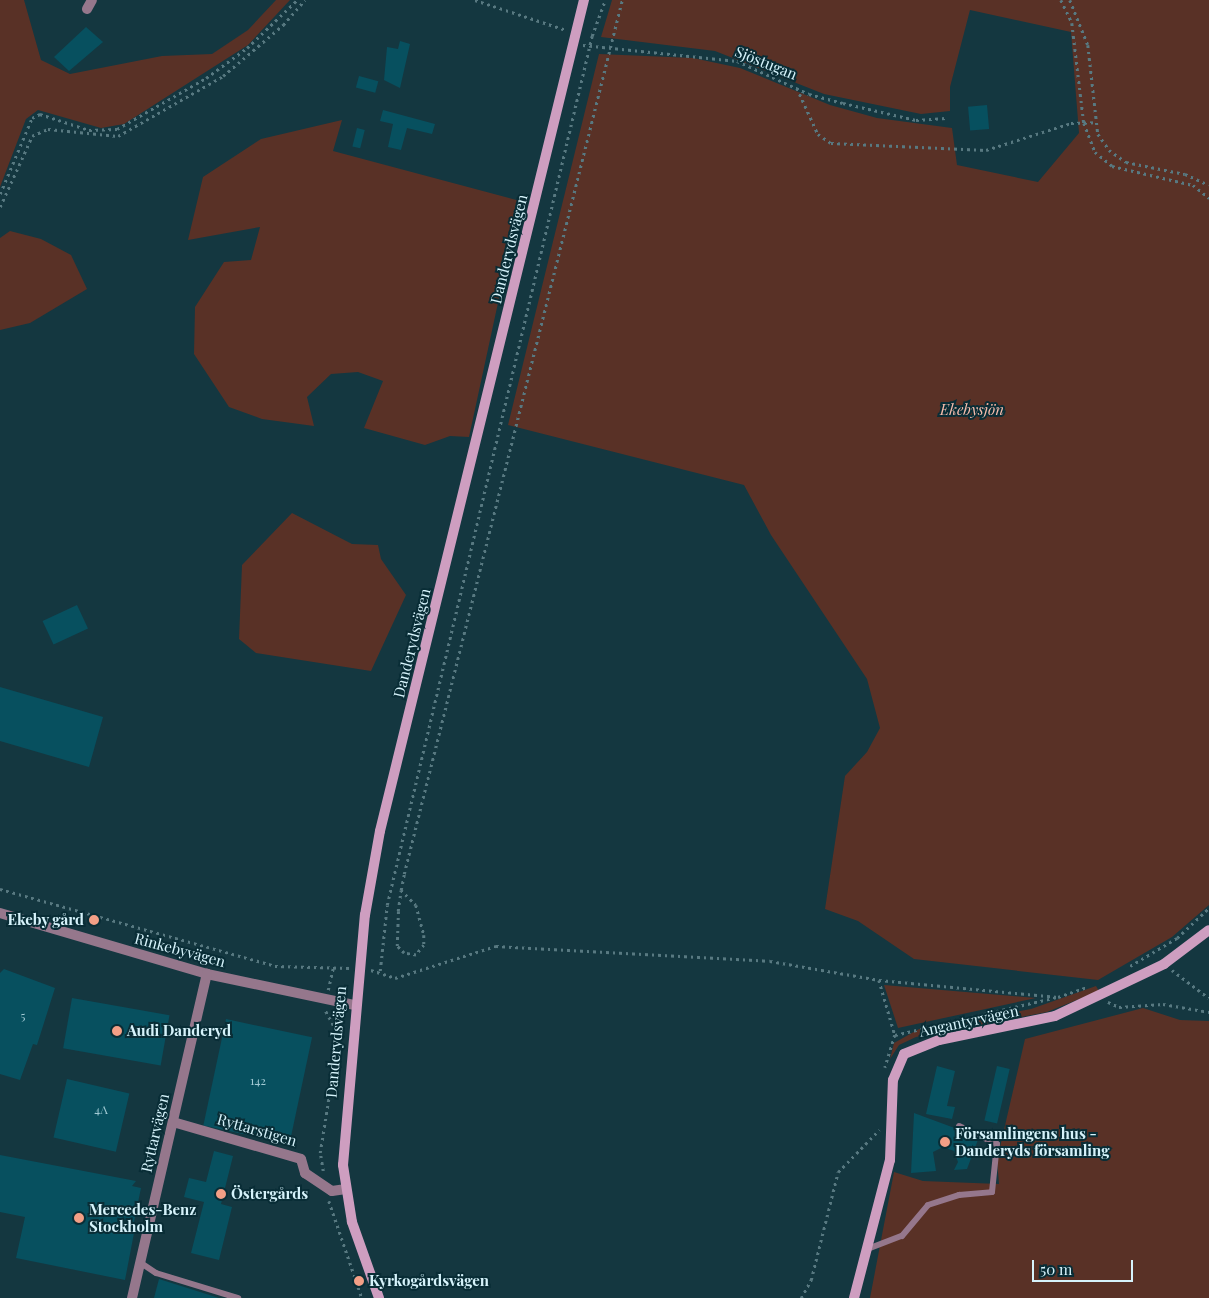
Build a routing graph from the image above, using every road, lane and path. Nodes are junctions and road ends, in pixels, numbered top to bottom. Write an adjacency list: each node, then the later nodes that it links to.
1 (297, 0): 18 (path)
2 (305, 0): 20 (path)
3 (475, 0): 10 (path)
4 (584, 0): 10 (street, Danderydsvägen)
5 (605, 0): 9 (path)
6 (622, 0): 12 (path)
7 (1061, 0): 16 (path)
8 (1070, 0): 15 (path)
9 (592, 36): 10 (path); 11 (path)
10 (575, 38): 11 (path, Sjöstugan); 35 (street, Danderydsvägen)
11 (590, 46): 12 (path, Sjöstugan); 30 (path)
12 (609, 48): 13 (path, Sjöstugan); 22 (path)
13 (797, 88): 14 (path, Sjöstugan); 16 (path)
14 (946, 118)
15 (1096, 122): 16 (path); 17 (path)
16 (1084, 123): 19 (path)
17 (1209, 185)
18 (0, 194)
19 (1209, 198)
20 (0, 207)
21 (0, 889): 28 (path)
22 (401, 890): 22 (path)
23 (1209, 908): 27 (path)
24 (0, 913): 29 (street, Rinkebyvägen)
25 (1209, 930): 26 (street, Angantyrvägen)
26 (1164, 964): 32 (street, Angantyrvägen); 34 (path)
27 (1126, 968)
28 (333, 969)
29 (207, 974): 35 (street, Rinkebyvägen); 40 (street, Ryttarvägen)
30 (880, 980): 33 (path); 37 (path)
31 (1091, 985): 33 (path)
32 (1104, 996): 36 (path); 43 (street, Angantyrvägen)
33 (1058, 997): 37 (path)
34 (1209, 998)
35 (354, 1005): 42 (street, Danderydsvägen)
36 (1209, 1012)
37 (895, 1035): 38 (path)
38 (884, 1074)
39 (880, 1121): 48 (path)
40 (173, 1122): 42 (street, Ryttarstigen); 44 (street, Ryttarvägen)
41 (959, 1126): 43 (lane)
42 (346, 1189): 47 (street, Danderydsvägen)
43 (870, 1248): 49 (street, Angantyrvägen)
44 (140, 1263): 45 (street, Ryttarvägen); 46 (lane)
45 (132, 1298)
46 (238, 1298)
47 (379, 1298)
48 (801, 1298)
49 (854, 1298)

